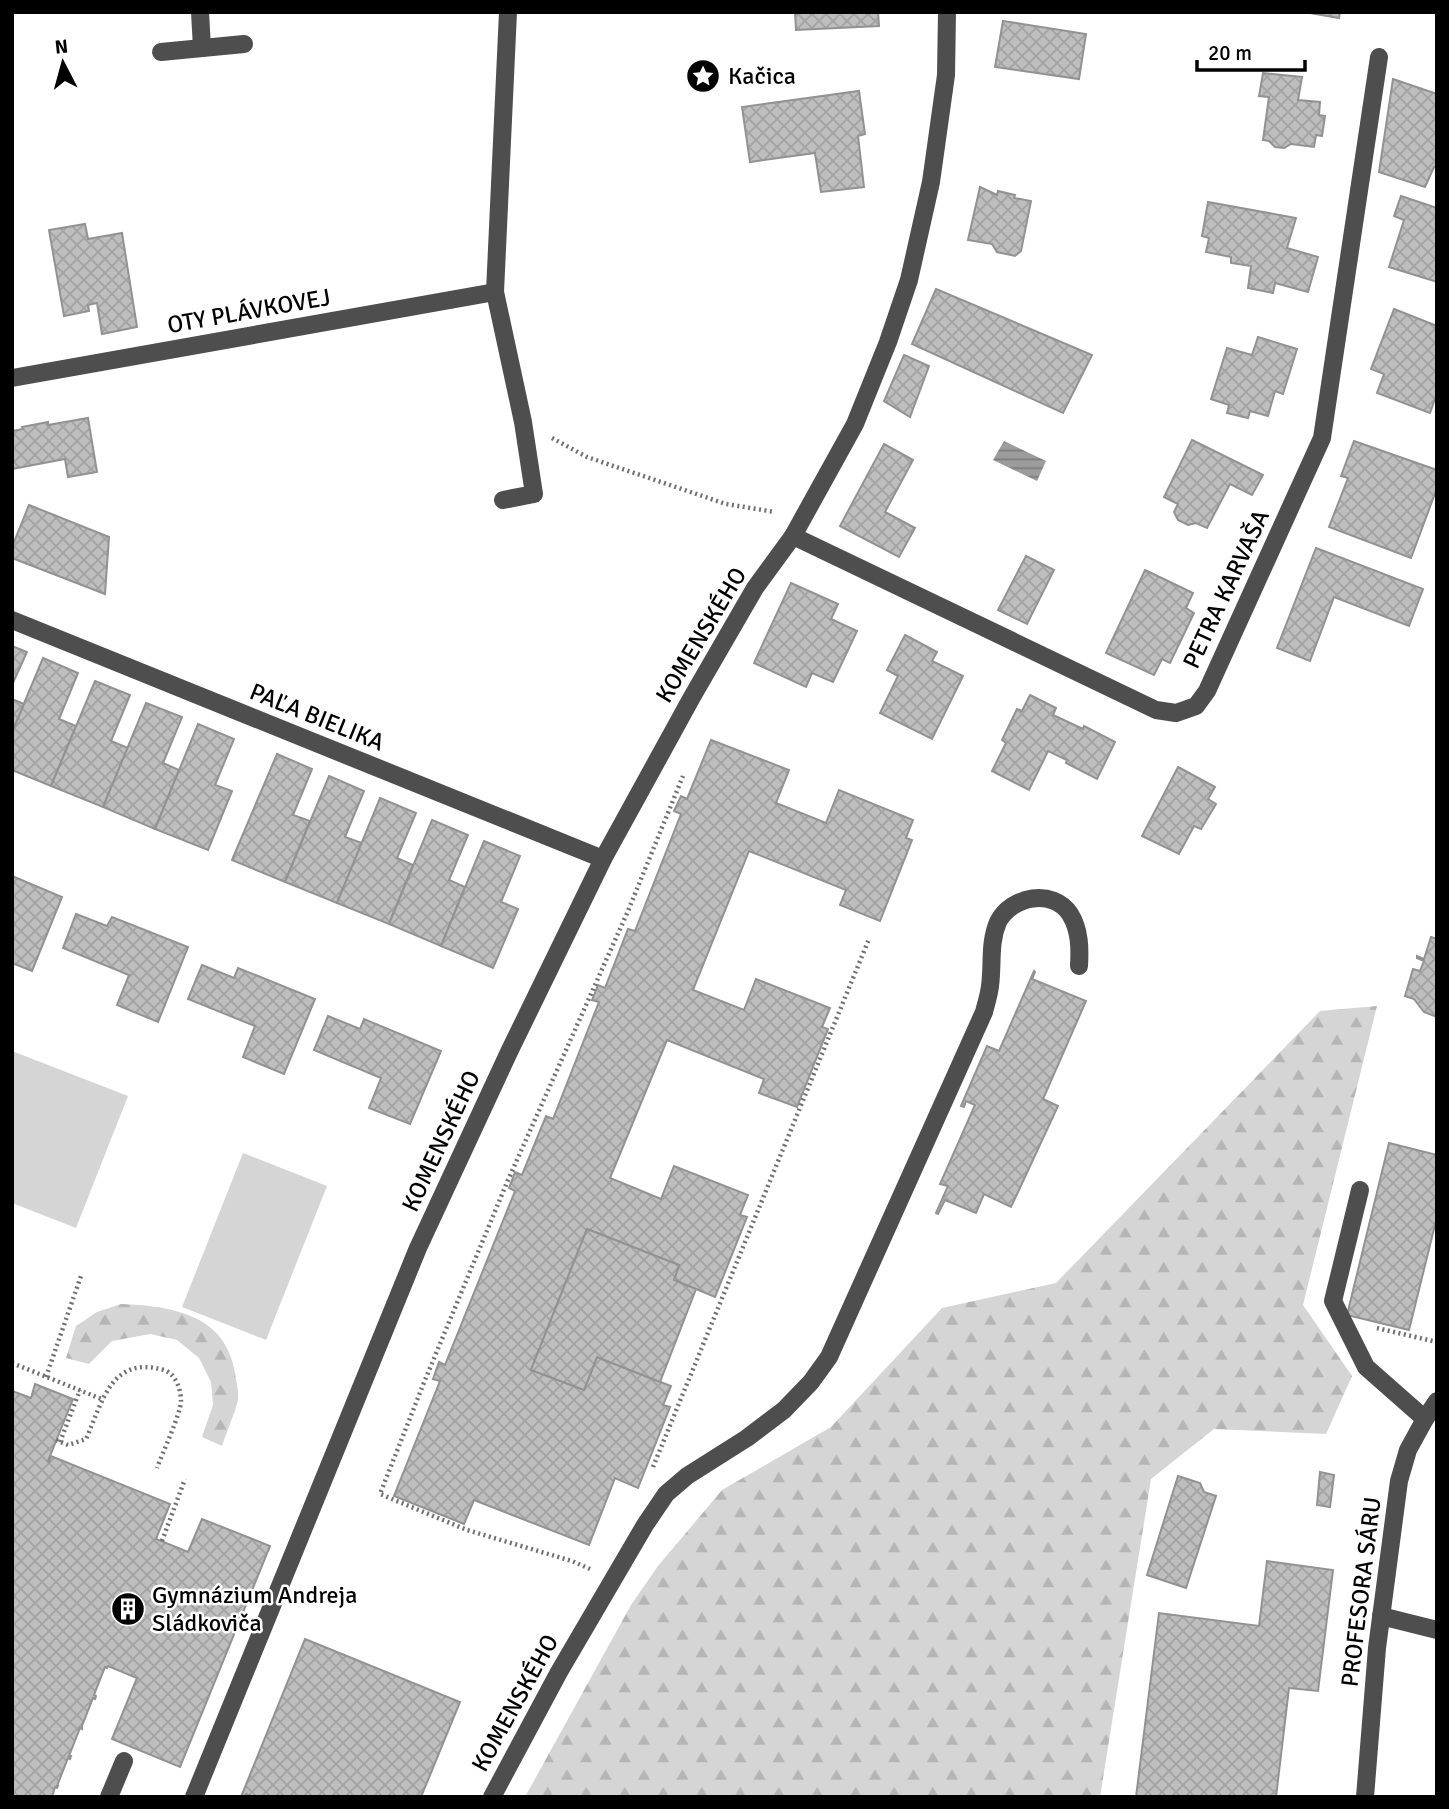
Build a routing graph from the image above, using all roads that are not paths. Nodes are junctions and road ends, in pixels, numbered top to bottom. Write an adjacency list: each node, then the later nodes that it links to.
1 (200, 12): 5 (street)
2 (508, 12): 8 (street)
3 (947, 12): 11 (street, KOMENSKÉHO)
4 (244, 44): 5 (street)
5 (202, 48): 6 (street)
6 (161, 52)
7 (1380, 57): 11 (street, PETRA KARVAŠA)
8 (495, 292): 9 (street, OTY PLÁVKOVEJ); 10 (street)
9 (12, 378)
10 (503, 500)
11 (793, 536): 13 (street, KOMENSKÉHO)
12 (12, 620): 13 (street, PAĽA BIELIKA)
13 (603, 859): 22 (street, KOMENSKÉHO)
14 (1079, 966): 23 (street, KOMENSKÉHO)
15 (1360, 1189): 17 (street)
16 (1437, 1401): 17 (street, PROFESORA SÁRU)
17 (1425, 1419): 18 (street, PROFESORA SÁRU)
18 (1381, 1616): 19 (street); 24 (street, PROFESORA SÁRU)
19 (1437, 1630)
20 (124, 1761): 21 (street)
21 (108, 1797)
22 (194, 1797)
23 (492, 1797)
24 (1365, 1797)

